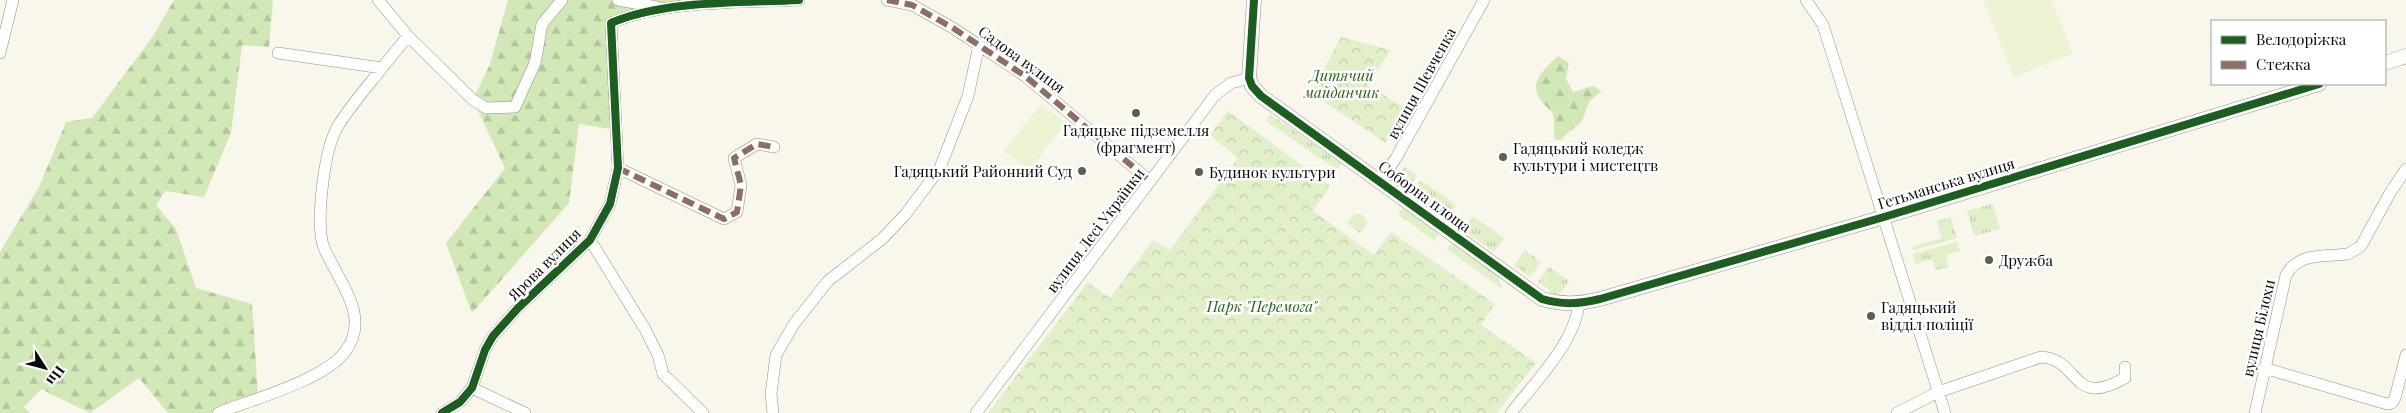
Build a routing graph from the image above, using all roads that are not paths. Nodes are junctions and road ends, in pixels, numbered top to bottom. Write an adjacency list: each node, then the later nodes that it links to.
1 (13, 0): 13 (street)
2 (378, 0): 11 (street)
3 (562, 0): 11 (street)
4 (618, 0): 10 (street)
5 (799, 0): 10 (street)
6 (887, 0): 12 (street, Садова вулиця)
7 (1254, 0): 18 (street)
8 (1484, 0): 23 (street, вулиця Шевченка)
9 (1806, 0): 25 (street)
10 (664, 8): 21 (street, Ярова вулиця)
11 (408, 36): 17 (street)
12 (979, 45): 24 (street, Садова вулиця); 37 (street)
13 (0, 53)
14 (278, 53): 17 (street)
15 (2406, 56): 16 (street)
16 (2386, 63)
17 (382, 68): 33 (street)
18 (1249, 78): 23 (street, Соборна площа); 24 (street, вулиця Лесі Українки)
19 (2316, 85): 25 (street, Гетьманська вулиця)
20 (774, 147): 21 (street)
21 (618, 168): 26 (street, Ярова вулиця)
22 (2406, 169): 30 (street, вулиця Білохи)
23 (1381, 180): 27 (street, Соборна площа)
24 (1150, 181): 38 (street, вулиця Лесі Українки)
25 (1884, 217): 27 (street, Гетьманська вулиця); 32 (street)
26 (590, 240): 31 (street, Ярова вулиця); 36 (street)
27 (1579, 304): 39 (street)
28 (2406, 355): 30 (street)
29 (2125, 367): 32 (street)
30 (2264, 368): 42 (street, вулиця Білохи)
31 (472, 388): 34 (street, Ярова вулиця); 35 (street)
32 (1938, 392): 40 (street); 41 (street)
33 (218, 413)
34 (442, 413)
35 (525, 413)
36 (704, 413)
37 (773, 413)
38 (976, 413)
39 (1511, 413)
40 (1897, 413)
41 (1945, 413)
42 (2254, 413)

